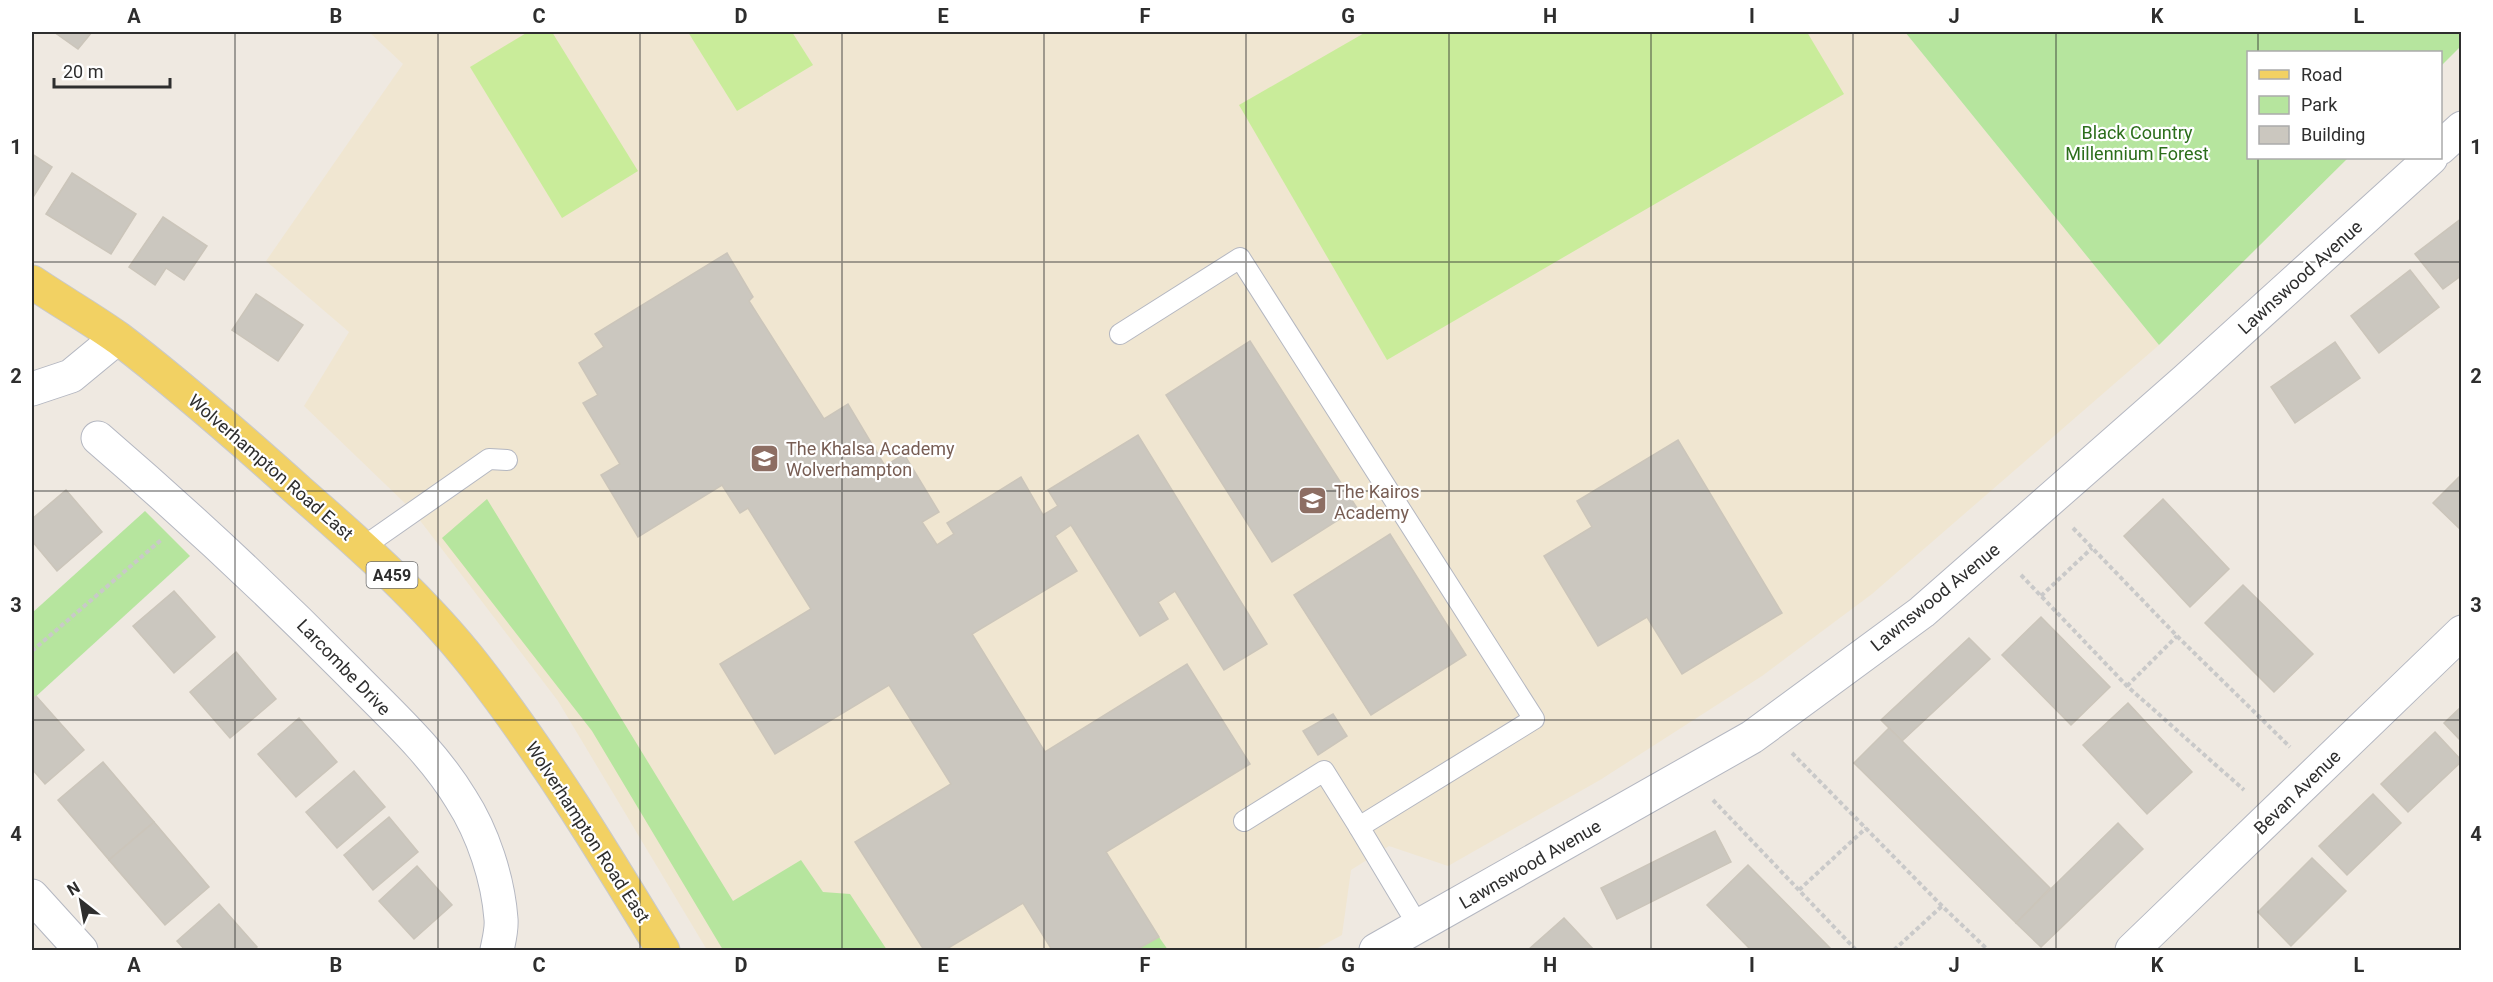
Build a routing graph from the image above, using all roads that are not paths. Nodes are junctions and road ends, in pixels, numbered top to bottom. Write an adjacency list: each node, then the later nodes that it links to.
1 (2462, 128): 2 (street)
2 (2442, 146)
3 (2430, 159): 15 (street, Lawnswood Avenue)
4 (32, 282): 6 (main road, Wolverhampton Road East / A459)
5 (1120, 333): 13 (lane)
6 (117, 338): 7 (street); 10 (main road, Wolverhampton Road East / A459)
7 (32, 389)
8 (98, 438): 17 (street, Larcombe Drive)
9 (507, 460): 10 (lane)
10 (363, 547): 18 (main road, Wolverhampton Road East / A459)
11 (2462, 632): 20 (street, Bevan Avenue)
12 (1244, 821): 13 (lane)
13 (1359, 827): 15 (lane)
14 (32, 896): 16 (street)
15 (1419, 927): 19 (street, Lawnswood Avenue)
16 (81, 951)
17 (497, 951)
18 (663, 951)
19 (1376, 951)
20 (2132, 951)

